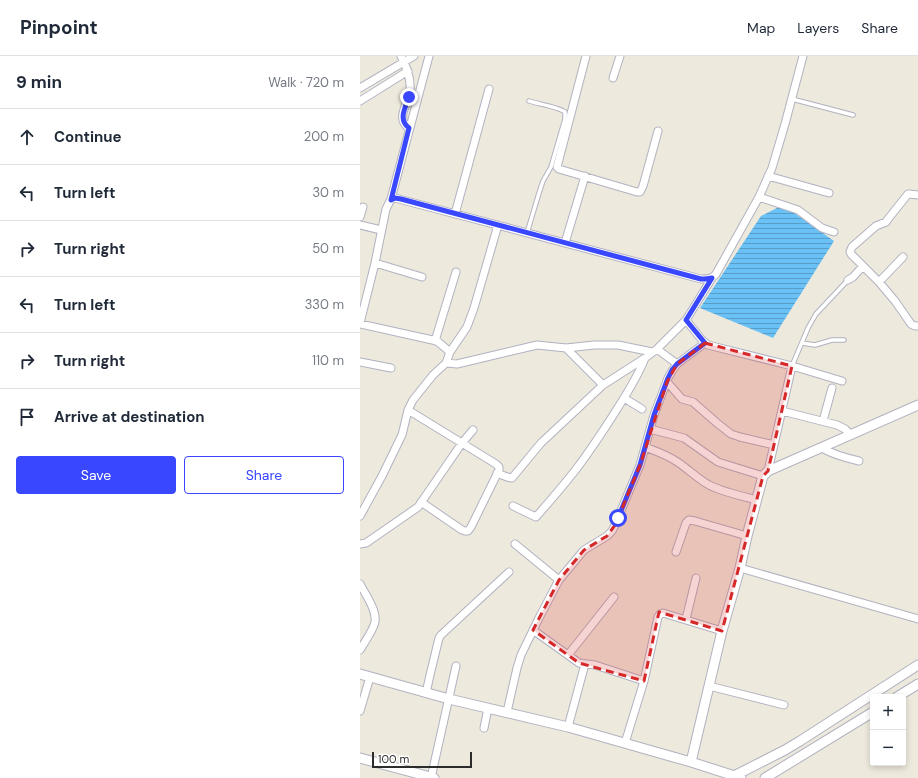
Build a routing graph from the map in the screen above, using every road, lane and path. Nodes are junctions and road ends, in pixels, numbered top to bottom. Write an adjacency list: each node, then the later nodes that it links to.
1 (414, 56): 6 (street)
2 (429, 56): 15 (street)
3 (586, 56): 17 (street)
4 (620, 56): 8 (street)
5 (803, 56): 11 (street)
6 (402, 59): 7 (street); 9 (street)
7 (408, 71): 12 (street); 15 (street)
8 (613, 78)
9 (360, 88)
10 (490, 89): 24 (street)
11 (792, 99): 14 (lane); 18 (street)
12 (360, 101)
13 (529, 101): 30 (lane)
14 (852, 115)
15 (407, 125): 22 (street)
16 (658, 131): 17 (street)
17 (585, 176): 31 (street)
18 (768, 176): 19 (street); 21 (street)
19 (829, 194)
20 (918, 195): 34 (street)
21 (759, 197): 29 (street); 37 (street)
22 (391, 200): 24 (street); 28 (street)
23 (363, 207): 25 (street)
24 (455, 214): 27 (street)
25 (360, 217)
26 (360, 225): 28 (street)
27 (498, 225): 30 (street); 49 (street)
28 (381, 230): 33 (street)
29 (834, 232)
30 (527, 233): 31 (street)
31 (565, 243): 37 (street)
32 (903, 256): 39 (street)
33 (375, 263): 36 (street); 41 (street)
34 (863, 266): 38 (street); 39 (street)
35 (456, 272): 43 (street)
36 (422, 277)
37 (712, 278): 40 (street)
38 (848, 280): 46 (lane)
39 (879, 282): 42 (street)
40 (686, 320): 45 (street); 48 (street)
41 (360, 324): 43 (street)
42 (916, 325)
43 (434, 340): 49 (street)
44 (844, 340): 46 (lane)
45 (705, 343): 53 (street); 54 (street)
46 (802, 343): 54 (lane)
47 (566, 348): 48 (street); 52 (street); 58 (street)
48 (655, 350): 50 (street); 53 (street)
49 (450, 352): 52 (street)
50 (645, 358): 58 (street); 60 (street)
51 (360, 362): 55 (street)
52 (446, 364): 63 (street)
53 (677, 364): 57 (street)
54 (792, 366): 56 (street); 64 (street)
55 (391, 368)
56 (842, 381)
57 (667, 382): 66 (street); 70 (street)
58 (603, 385): 74 (street)
59 (832, 388): 65 (street)
60 (624, 398): 62 (street); 78 (street)
61 (918, 405): 68 (street)
62 (642, 409)
63 (408, 410): 69 (street); 79 (street)
64 (782, 411): 65 (street); 70 (street)
65 (823, 421): 68 (street)
66 (650, 428): 71 (street); 75 (street)
67 (473, 430): 69 (street)
68 (851, 435): 72 (street)
69 (462, 443): 74 (street); 77 (street)
70 (774, 445): 75 (street)
71 (645, 447): 76 (street); 87 (street)
72 (822, 448): 73 (street); 75 (street)
73 (859, 462)
74 (497, 473): 77 (street)
75 (766, 474): 76 (street)
76 (757, 500): 80 (street)
77 (421, 502): 81 (street)
78 (513, 506)
79 (360, 516)
80 (747, 536): 83 (street); 84 (street)
81 (360, 544)
82 (515, 544): 87 (street)
83 (676, 552)
84 (740, 568): 91 (street); 93 (street)
85 (509, 572): 104 (street)
86 (696, 578): 90 (street)
87 (558, 580): 92 (street)
88 (360, 584): 94 (street)
89 (614, 597): 95 (street)
90 (686, 619): 93 (street); 101 (street)
91 (918, 619)
92 (533, 630): 95 (street); 110 (street)
93 (722, 631): 103 (street)
94 (360, 650)
95 (568, 655): 96 (street)
96 (584, 664): 101 (street); 112 (street)
97 (918, 665): 117 (street)
98 (456, 666): 106 (street)
99 (360, 674): 100 (street)
100 (370, 677): 104 (street); 109 (street)
101 (644, 681): 114 (street)
102 (918, 684): 105 (street)
103 (709, 686): 107 (street); 116 (street)
104 (426, 693): 106 (street)
105 (903, 694)
106 (449, 699): 108 (street); 118 (street)
107 (784, 705)
108 (488, 708): 110 (street); 113 (street)
109 (360, 712)
110 (507, 712): 112 (street)
111 (870, 714): 119 (street)
112 (568, 727): 114 (street)
113 (484, 728)
114 (624, 743): 116 (street)
115 (360, 758): 118 (street)
116 (691, 762): 117 (street)
117 (734, 777)
118 (432, 778)
119 (765, 778)

